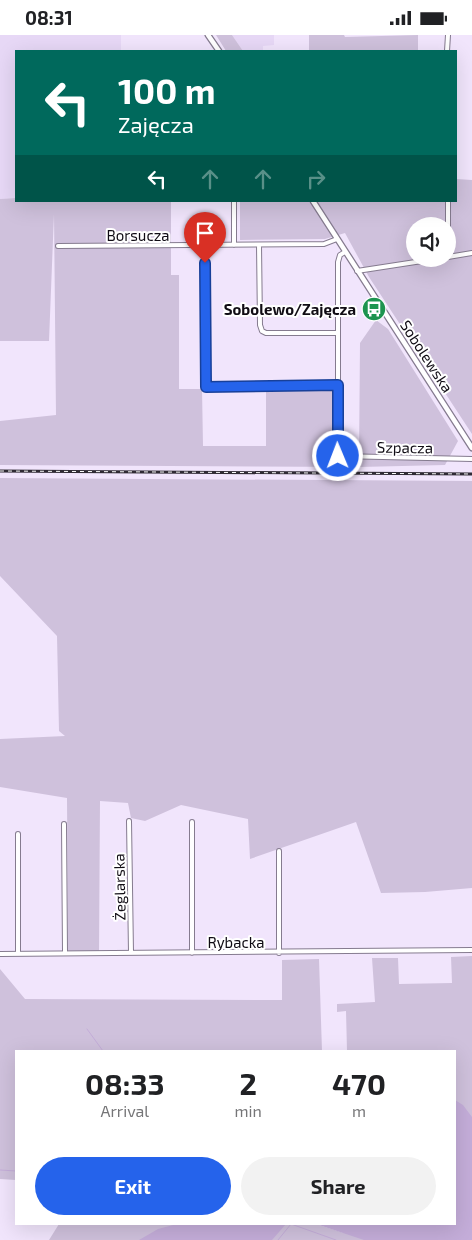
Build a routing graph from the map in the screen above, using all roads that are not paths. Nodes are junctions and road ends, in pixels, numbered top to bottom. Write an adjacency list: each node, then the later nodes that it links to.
1 (208, 35): 3 (street)
2 (448, 35): 4 (street)
3 (218, 50)
4 (448, 50)
5 (234, 202): 10 (street)
6 (314, 202): 9 (street, Sobolewska)
7 (448, 202): 8 (street)
8 (448, 217)
9 (337, 239): 11 (street, Borsucza); 14 (street, Sobolewska)
10 (234, 245): 11 (street, Borsucza); 13 (street, Borsucza)
11 (259, 245): 19 (street)
12 (58, 246): 13 (street, Borsucza)
13 (205, 246): 20 (street)
14 (345, 252): 18 (street, Sobolewska); 19 (street)
15 (472, 253): 16 (street)
16 (456, 256)
17 (406, 263): 18 (street)
18 (357, 271): 21 (street, Sobolewska)
19 (338, 333): 20 (street)
20 (338, 385): 22 (street, Szpacza)
21 (472, 448)
22 (472, 459)
23 (129, 821): 30 (street, Żeglarska)
24 (192, 822): 31 (street)
25 (64, 823): 29 (street)
26 (18, 834): 34 (street)
27 (279, 851): 32 (street)
28 (472, 950): 32 (street, Rybacka)
29 (66, 953): 30 (street, Rybacka); 34 (street, Rybacka)
30 (131, 953): 31 (street, Rybacka)
31 (192, 953): 32 (street, Rybacka)
32 (279, 953)
33 (0, 954): 34 (street, Rybacka)
34 (18, 954)

